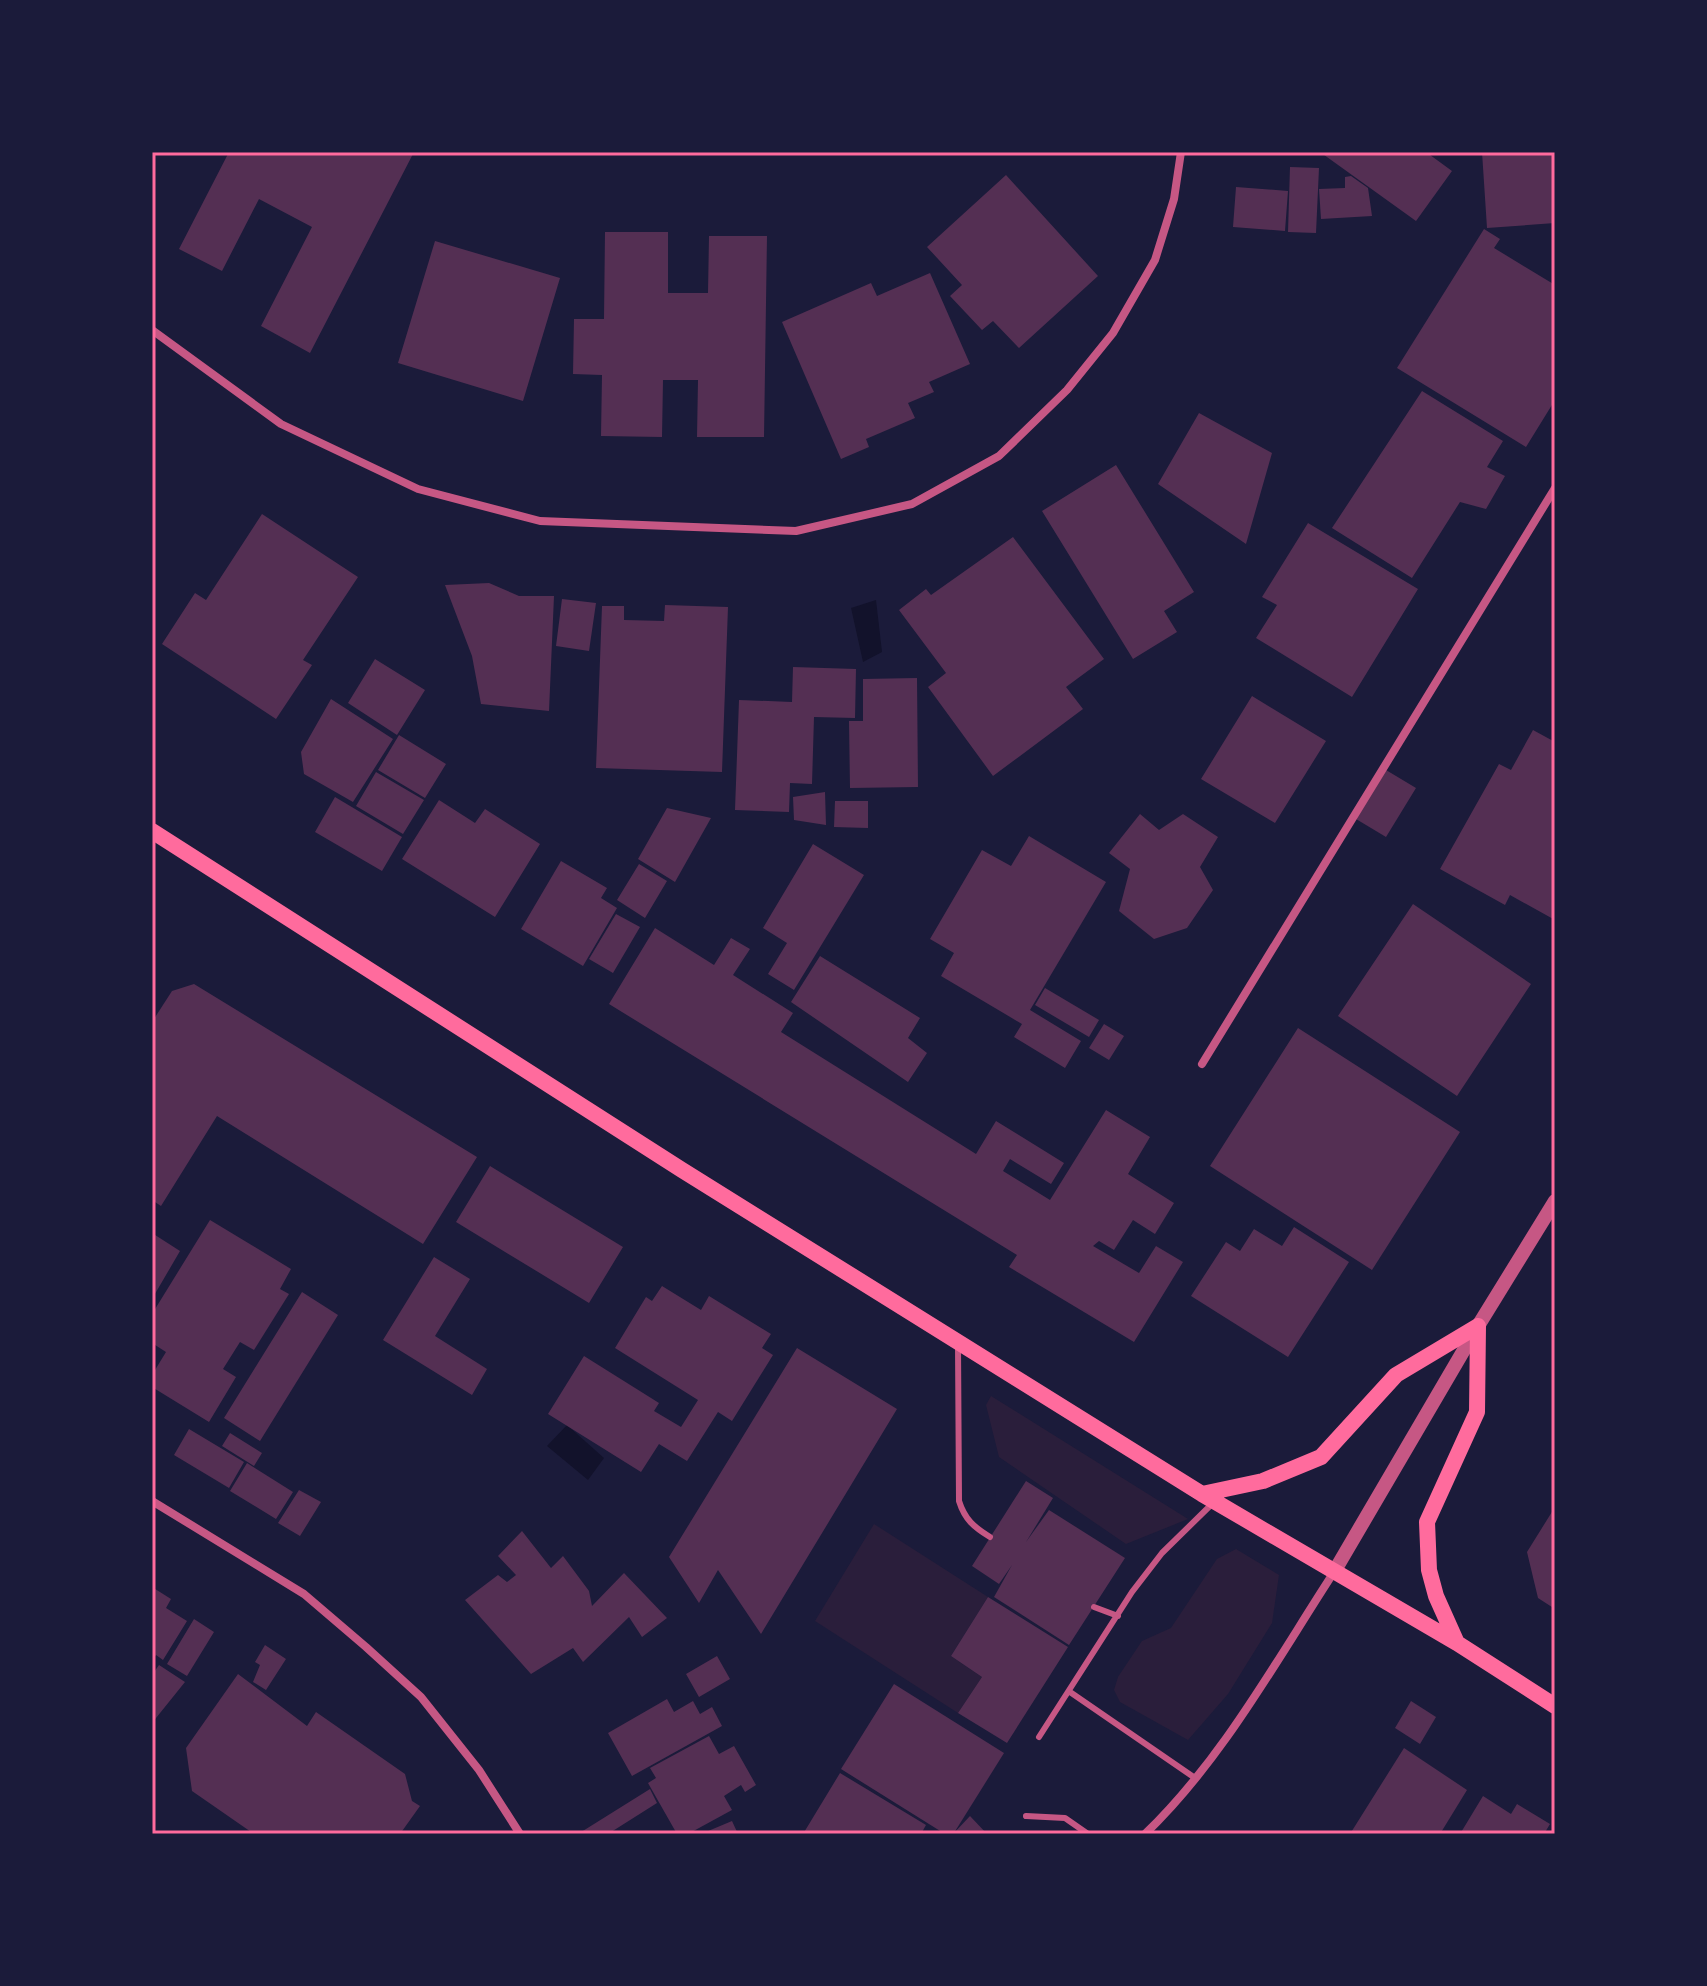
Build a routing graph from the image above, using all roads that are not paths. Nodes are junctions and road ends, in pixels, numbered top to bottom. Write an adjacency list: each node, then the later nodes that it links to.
1 (1181, 152): 2 (street)
2 (152, 330)
3 (1555, 488): 5 (street)
4 (153, 834): 8 (main road)
5 (1202, 1064)
6 (1555, 1201): 7 (street)
7 (1478, 1326): 9 (main road); 12 (street); 15 (main road)
8 (958, 1341): 9 (main road); 11 (lane)
9 (1208, 1498): 12 (main road); 14 (lane)
10 (152, 1501): 21 (street)
11 (990, 1537)
12 (1334, 1572): 15 (main road); 19 (street)
13 (1094, 1607): 14 (lane)
14 (1118, 1616): 16 (lane)
15 (1457, 1643): 17 (main road)
16 (1070, 1692): 18 (lane); 19 (lane)
17 (1555, 1706)
18 (1039, 1737)
19 (1195, 1778): 23 (street)
20 (1026, 1816): 22 (lane)
21 (520, 1834)
22 (1088, 1834)
23 (1145, 1834)

